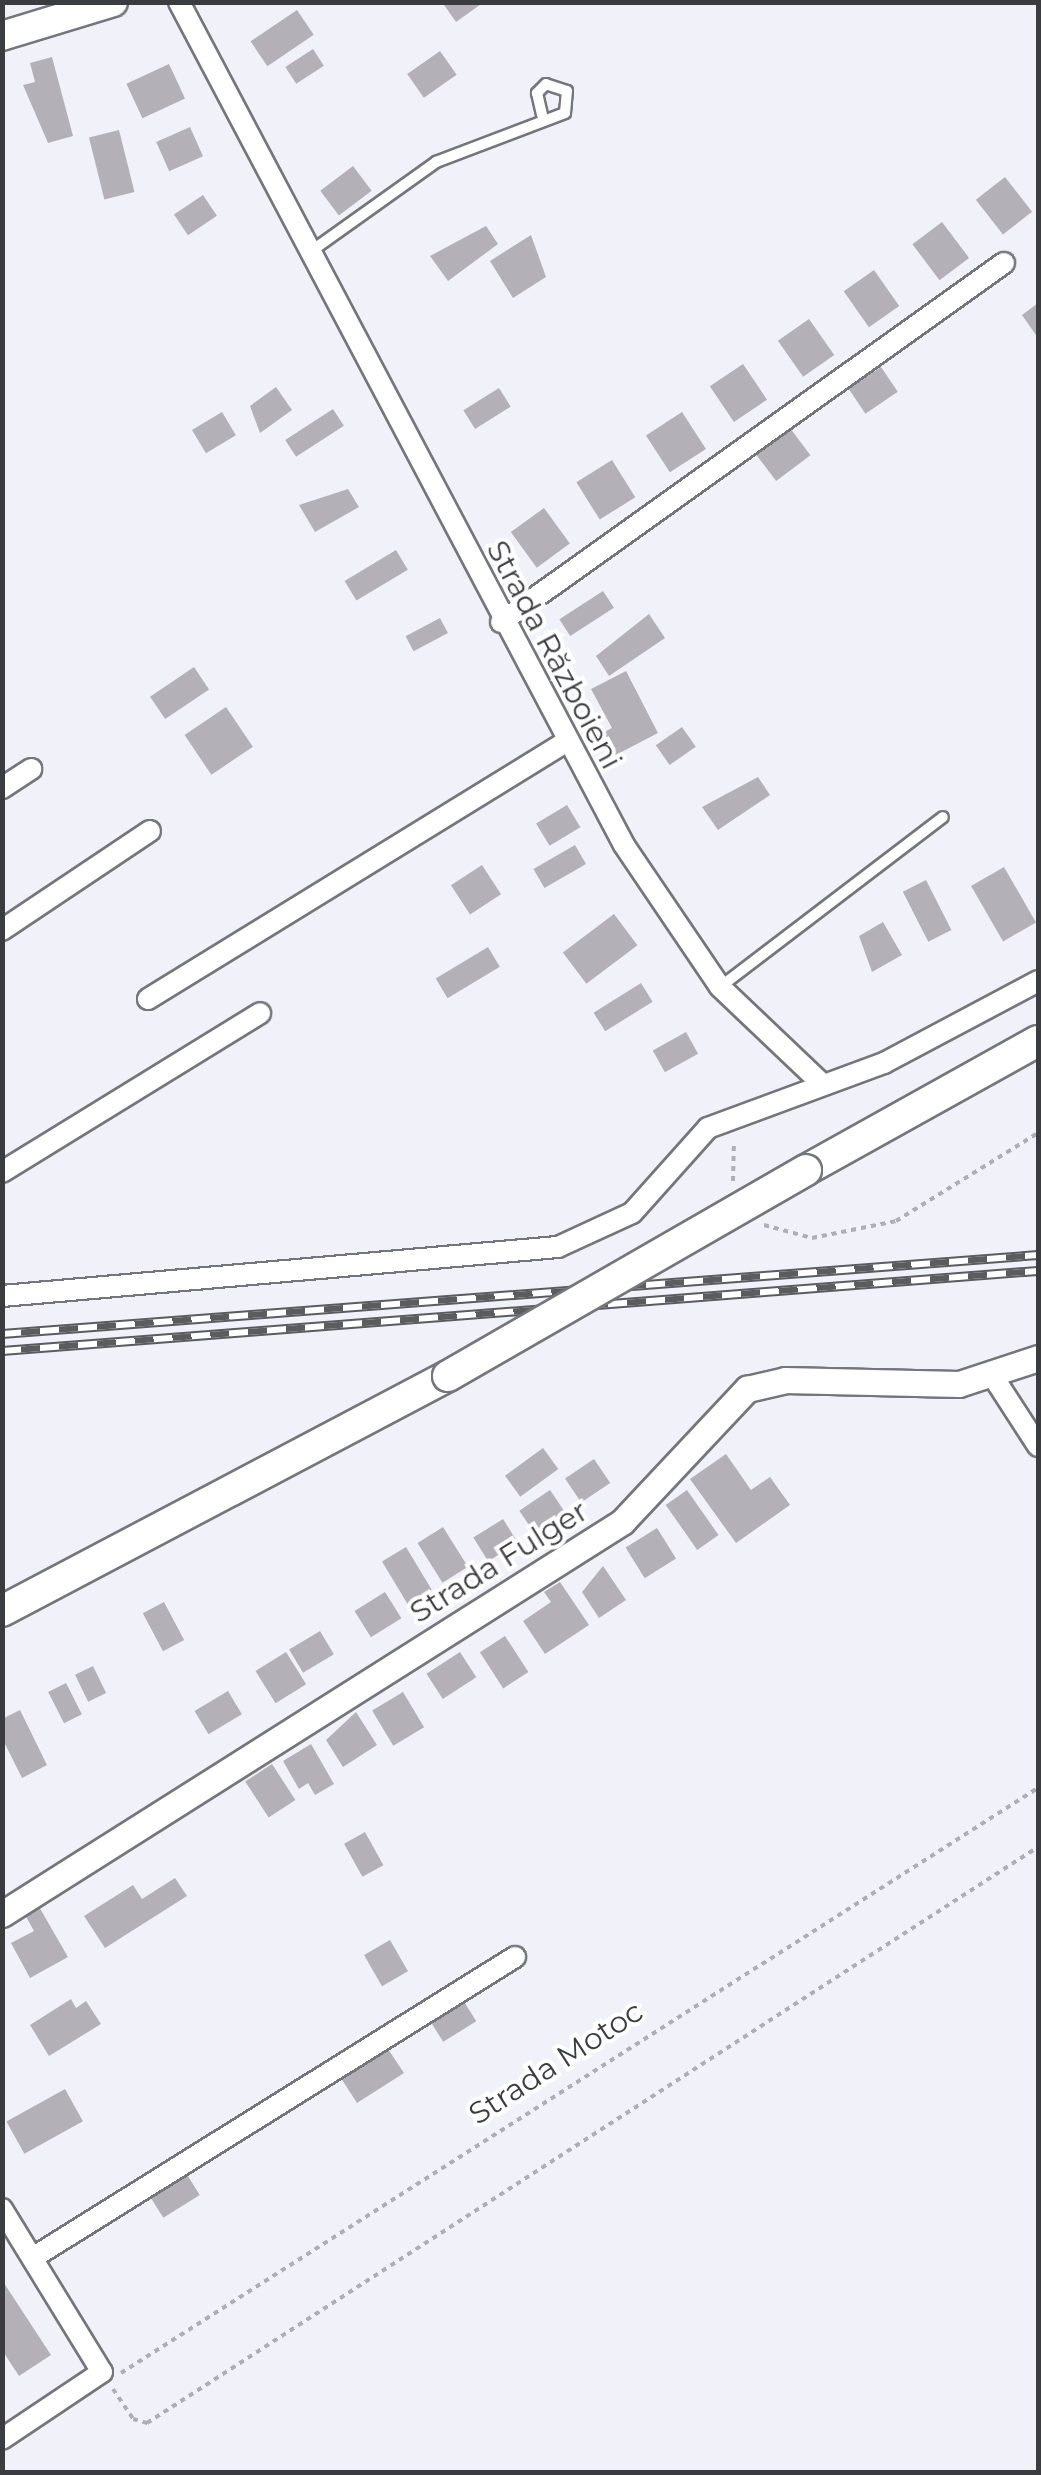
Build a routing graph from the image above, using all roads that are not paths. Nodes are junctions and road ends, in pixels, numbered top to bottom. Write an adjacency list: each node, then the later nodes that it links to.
1 (112, 2): 3 (main road)
2 (180, 2): 5 (street, Strada Războieni)
3 (2, 36)
4 (542, 114): 5 (lane)
5 (309, 253): 7 (street, Strada Războieni)
6 (1004, 263): 7 (street)
7 (501, 622): 8 (street, Strada Războieni)
8 (565, 742): 15 (street, Strada Războieni); 16 (street)
9 (30, 769): 10 (street)
10 (2, 788)
11 (943, 817): 15 (lane)
12 (150, 831): 13 (street)
13 (2, 930)
14 (1038, 981): 19 (street)
15 (720, 987): 19 (street, Strada Războieni)
16 (148, 999)
17 (260, 1013): 20 (street)
18 (1038, 1042): 25 (main road, bridge)
19 (819, 1081): 21 (street)
20 (2, 1172)
21 (2, 1296)
22 (1038, 1358): 23 (street, Strada Fulger)
23 (994, 1378): 24 (street); 26 (street, Strada Fulger)
24 (1038, 1446)
25 (2, 1611)
26 (2, 1914)
27 (515, 1957): 29 (street)
28 (2, 2209): 29 (street)
29 (34, 2257): 30 (street)
30 (2, 2440)

